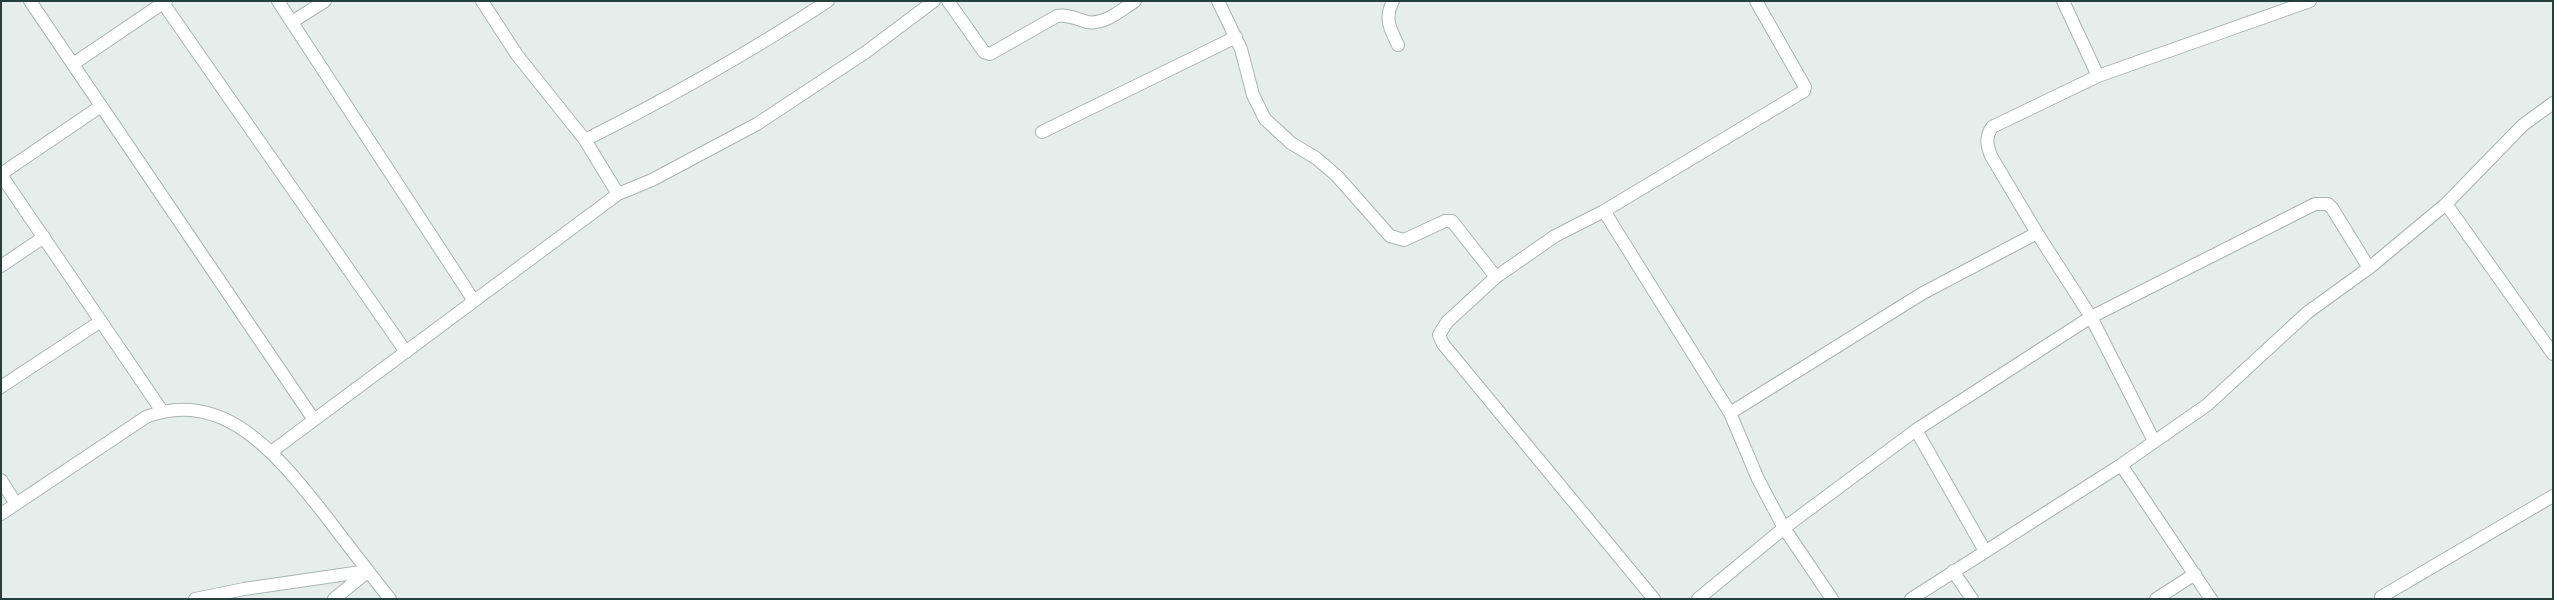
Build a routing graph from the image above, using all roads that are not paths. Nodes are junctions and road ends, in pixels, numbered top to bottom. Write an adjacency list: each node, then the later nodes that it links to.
1 (30, 1): 18 (street)
2 (278, 1): 15 (street)
3 (325, 1): 15 (street)
4 (482, 1): 23 (street)
5 (828, 1): 23 (street)
6 (934, 1): 25 (street)
7 (948, 1): 8 (street)
8 (1135, 1)
9 (1218, 1): 16 (street)
10 (1393, 1): 17 (street)
11 (1756, 1): 27 (street)
12 (2063, 1): 19 (street)
13 (2310, 1): 19 (street)
14 (165, 2): 18 (street); 36 (street)
15 (292, 22): 33 (street)
16 (1236, 37): 22 (street); 32 (street)
17 (1398, 45)
18 (73, 64): 21 (street)
19 (2098, 76): 28 (street)
20 (2553, 103): 26 (street)
21 (101, 106): 24 (street); 41 (street)
22 (1042, 132)
23 (586, 140): 25 (street)
24 (1, 174): 29 (street)
25 (618, 194): 33 (street)
26 (2446, 204): 31 (street); 37 (street)
27 (1604, 211): 32 (street); 40 (street)
28 (2037, 233): 34 (street); 40 (street)
29 (44, 237): 30 (street); 35 (street)
30 (1, 266)
31 (2369, 268): 34 (street); 43 (street)
32 (1496, 277): 59 (street)
33 (474, 301): 36 (street)
34 (2091, 317): 42 (street); 43 (street)
35 (101, 321): 38 (street); 39 (street)
36 (406, 352): 41 (street)
37 (2553, 354)
38 (1, 387)
39 (162, 411): 44 (street); 48 (street)
40 (1730, 413): 50 (street)
41 (314, 420): 44 (street)
42 (1916, 430): 50 (street); 51 (street)
43 (2154, 441): 45 (street)
44 (272, 452): 52 (street)
45 (2121, 465): 51 (street); 54 (street)
46 (1, 480): 48 (street)
47 (2553, 496): 55 (street)
48 (16, 504): 49 (street)
49 (1, 514)
50 (1784, 528): 60 (street); 61 (street)
51 (1985, 551): 53 (street)
52 (368, 571): 56 (street); 57 (street); 58 (street)
53 (1953, 571): 62 (street); 63 (street)
54 (2195, 574): 64 (street); 65 (street)
55 (2381, 597)
56 (195, 599)
57 (334, 599)
58 (390, 599)
59 (1654, 599)
60 (1698, 599)
61 (1832, 599)
62 (1911, 599)
63 (1972, 599)
64 (2156, 599)
65 (2211, 599)

